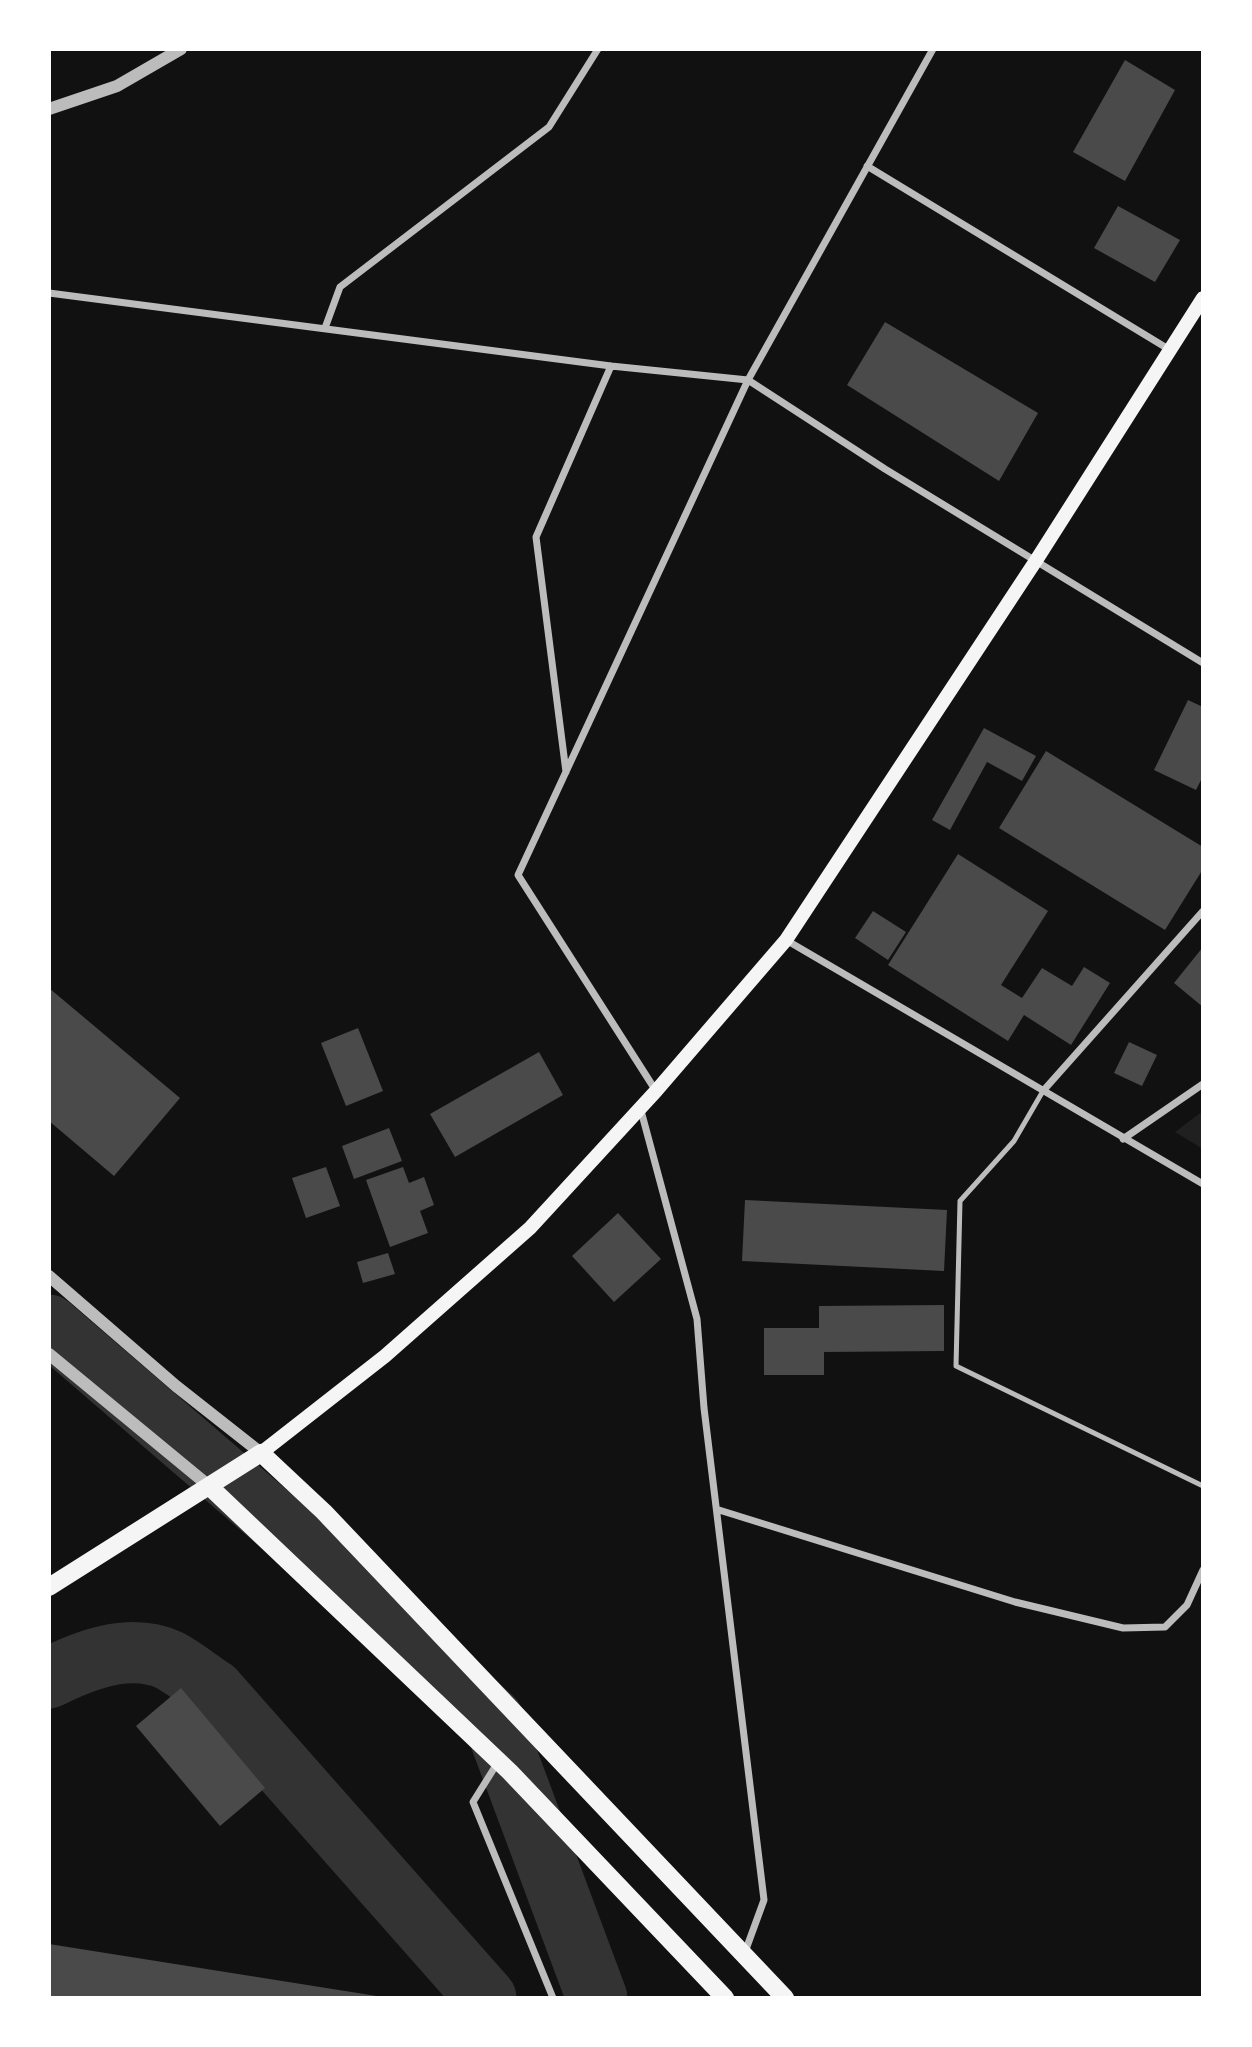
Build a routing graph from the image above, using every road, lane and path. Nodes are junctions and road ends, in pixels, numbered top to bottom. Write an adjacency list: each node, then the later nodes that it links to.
1 (181, 49): 4 (street)
2 (598, 49): 8 (street)
3 (933, 49): 5 (street)
4 (49, 109)
5 (867, 166): 9 (street); 11 (street)
6 (49, 293): 8 (street)
7 (1203, 298): 9 (main road)
8 (325, 328): 10 (street)
9 (1170, 350): 12 (main road)
10 (611, 366): 11 (street); 14 (street)
11 (748, 380): 12 (street); 14 (street)
12 (1037, 559): 13 (street); 16 (main road)
13 (1203, 663)
14 (566, 772): 18 (street)
15 (1203, 911): 19 (street)
16 (786, 940): 18 (main road); 19 (street)
17 (1203, 1084): 21 (street)
18 (656, 1091): 20 (main road)
19 (1043, 1091): 21 (street); 27 (lane)
20 (640, 1107): 25 (main road); 28 (street)
21 (1123, 1139): 22 (street)
22 (1203, 1184)
23 (49, 1276): 25 (street)
24 (49, 1354): 26 (street)
25 (261, 1454): 26 (main road); 32 (main road)
26 (209, 1486): 30 (main road); 31 (main road)
27 (1203, 1486)
28 (719, 1510): 29 (street); 32 (street)
29 (1203, 1570)
30 (49, 1587)
31 (499, 1761): 33 (street); 34 (main road)
32 (744, 1954): 35 (main road)
33 (553, 1998)
34 (725, 1998)
35 (785, 1998)

